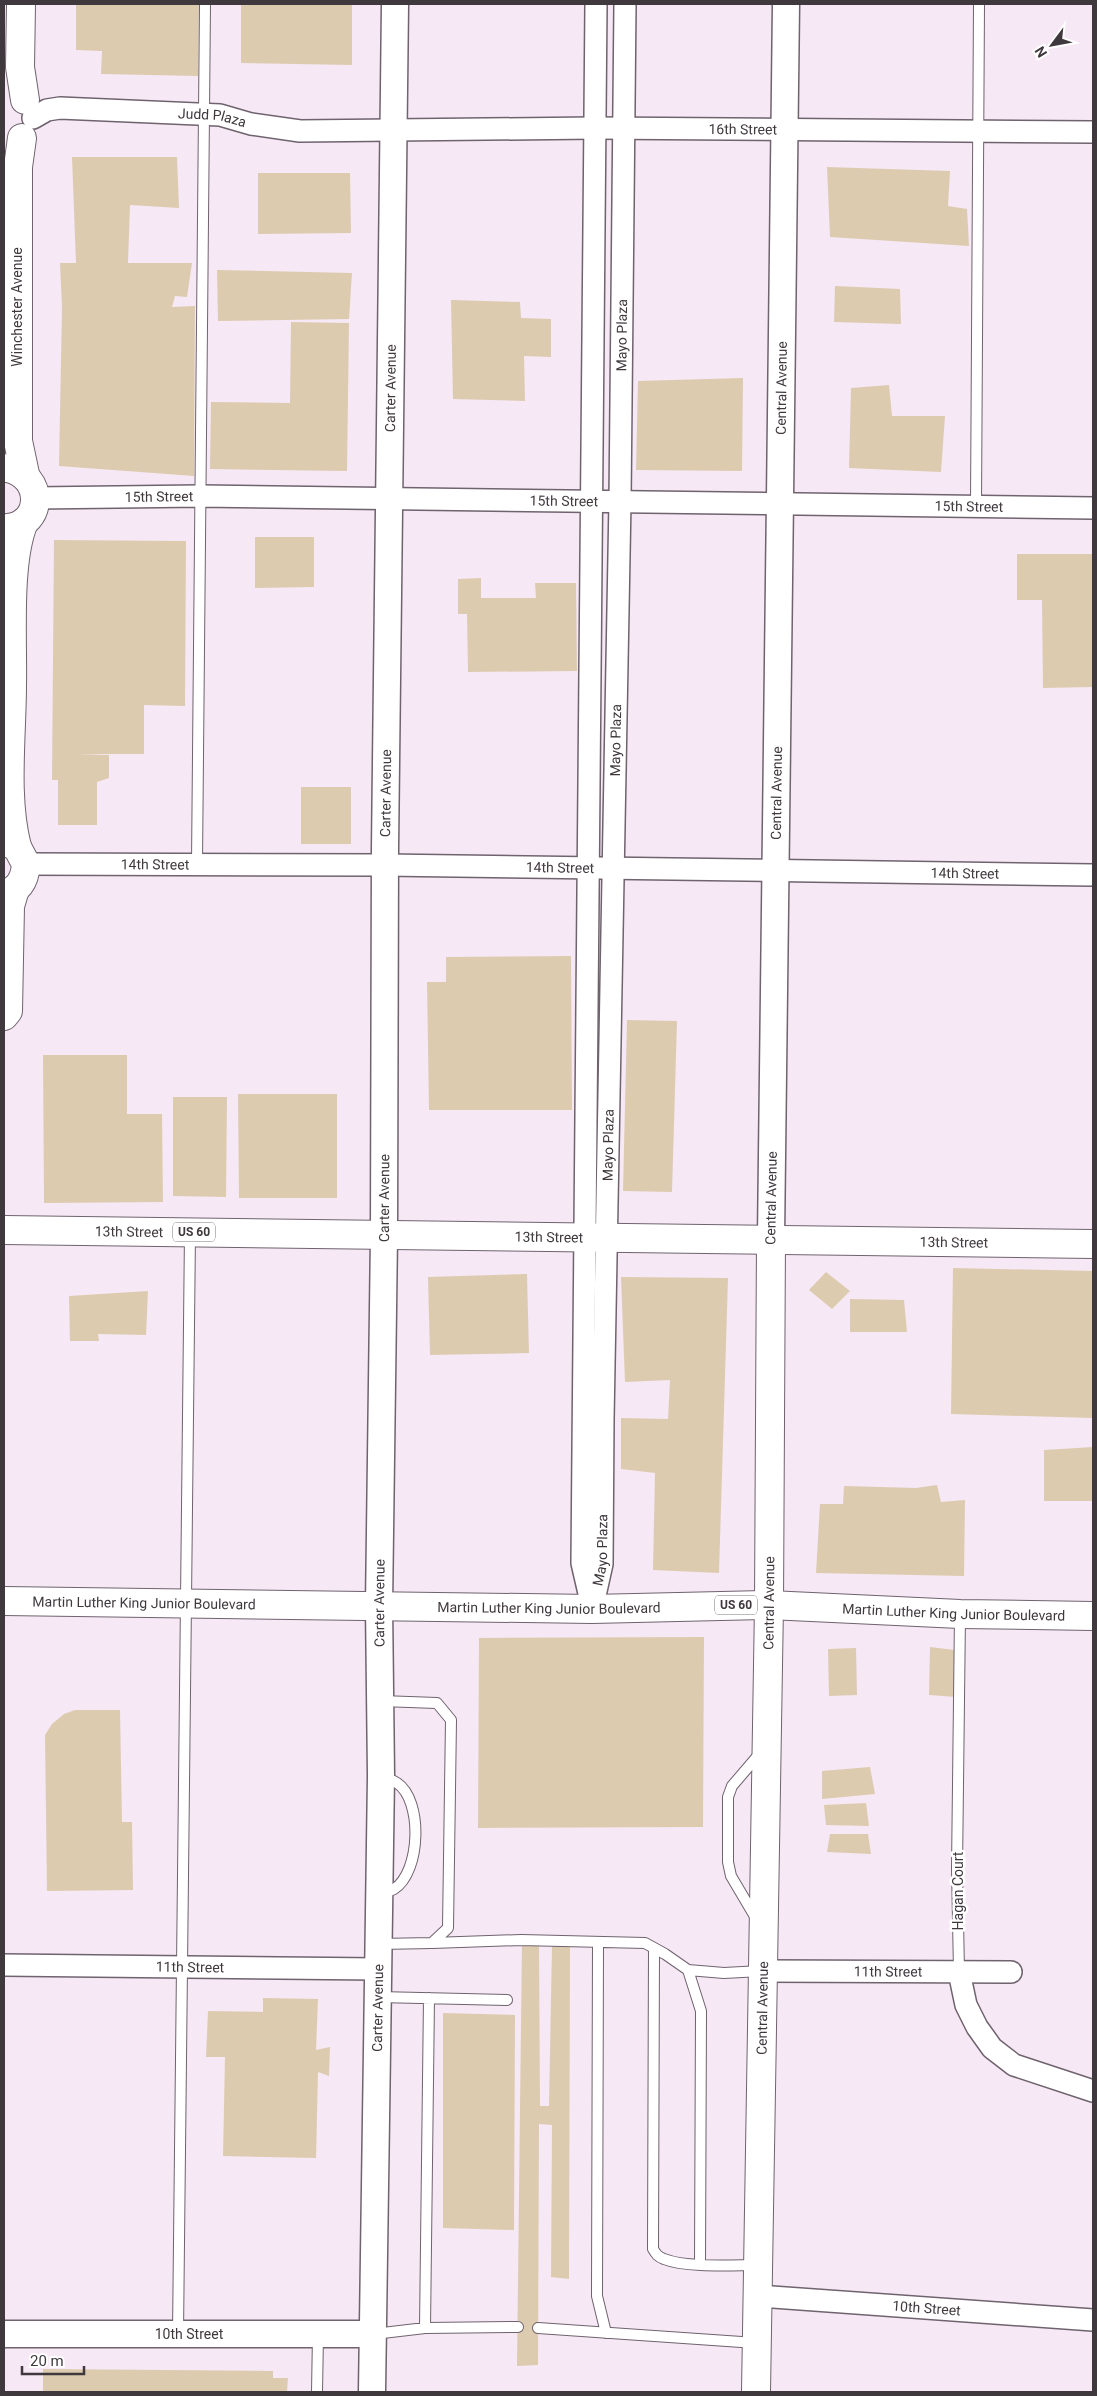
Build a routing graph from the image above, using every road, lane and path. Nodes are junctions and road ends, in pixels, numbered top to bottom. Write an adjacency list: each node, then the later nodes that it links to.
1 (21, 4): 9 (main road, Winchester Avenue)
2 (205, 4): 8 (lane)
3 (395, 4): 13 (street, Carter Avenue)
4 (596, 4): 10 (street, Mayo Plaza)
5 (625, 4): 11 (street, Mayo Plaza)
6 (786, 4): 12 (street, Central Avenue)
7 (979, 4): 14 (lane)
8 (202, 114): 9 (street, Judd Plaza); 13 (street, Judd Plaza); 17 (lane)
9 (18, 118): 16 (main road, Winchester Avenue)
10 (595, 128): 11 (street, 16th Street); 13 (street, 16th Street); 20 (street, Mayo Plaza)
11 (624, 128): 12 (street, 16th Street); 19 (street, Mayo Plaza)
12 (784, 129): 14 (street, 16th Street); 21 (street, Central Avenue)
13 (393, 130): 18 (street, Carter Avenue)
14 (977, 131): 15 (street, 16th Street); 22 (lane)
15 (1093, 132)
16 (21, 480): 17 (street, 15th Street); 24 (main road)
17 (200, 496): 18 (street, 15th Street); 26 (lane)
18 (389, 498): 20 (street, 15th Street); 27 (street, Carter Avenue)
19 (620, 501): 20 (street, 15th Street); 21 (street, 15th Street); 29 (street, Mayo Plaza)
20 (591, 502): 28 (street, Mayo Plaza)
21 (781, 504): 22 (street, 15th Street); 30 (street, Central Avenue)
22 (976, 506): 23 (street, 15th Street)
23 (1093, 508)
24 (14, 526): 25 (main road)
25 (15, 851): 26 (street, 14th Street); 32 (main road)
26 (197, 863): 27 (street, 14th Street)
27 (385, 865): 28 (street, 14th Street); 36 (street, Carter Avenue)
28 (589, 869): 29 (street, 14th Street); 38 (street, Mayo Plaza)
29 (613, 870): 30 (street, 14th Street); 38 (street, Mayo Plaza)
30 (776, 871): 31 (street, 14th Street); 37 (street, Central Avenue)
31 (1093, 875)
32 (9, 892): 33 (main road)
33 (4, 1016)
34 (4, 1230): 35 (main road, 13th Street / US 60)
35 (190, 1232): 36 (main road, 13th Street / US 60); 41 (lane)
36 (384, 1234): 38 (main road, 13th Street / US 60); 43 (street, Carter Avenue)
37 (771, 1238): 38 (main road, 13th Street / US 60); 39 (main road, 13th Street / US 60); 42 (main road, Central Avenue)
38 (596, 1239): 44 (street, Mayo Plaza)
39 (1093, 1244)
40 (4, 1601): 41 (main road, Martin Luther King Junior Boulevard / US 60)
41 (186, 1604): 43 (main road, Martin Luther King Junior Boulevard / US 60); 57 (lane)
42 (769, 1605): 44 (main road, Martin Luther King Junior Boulevard / US 60); 45 (main road, Martin Luther King Junior Boulevard / US 60); 48 (main road, Central Avenue)
43 (379, 1606): 44 (main road, Martin Luther King Junior Boulevard / US 60); 47 (street, Carter Avenue)
44 (592, 1609)
45 (960, 1614): 46 (main road, Martin Luther King Junior Boulevard / US 60); 61 (lane, Hagan Court)
46 (1093, 1616)
47 (380, 1700): 49 (street, Carter Avenue); 53 (lane)
48 (766, 1746): 51 (main road, Central Avenue); 51 (lane)
49 (381, 1776): 50 (street, Carter Avenue); 50 (lane)
50 (379, 1893): 54 (street, Carter Avenue)
51 (764, 1932): 60 (main road, Central Avenue)
52 (598, 1942): 53 (lane); 55 (lane); 74 (lane)
53 (432, 1943): 54 (lane)
54 (378, 1944): 58 (street, Carter Avenue)
55 (654, 1948): 59 (lane); 67 (lane)
56 (4, 1965): 57 (street, 11th Street)
57 (183, 1968): 58 (street, 11th Street); 77 (lane)
58 (378, 1969): 63 (street, Carter Avenue)
59 (688, 1970): 60 (lane); 67 (lane)
60 (764, 1971): 61 (street, 11th Street); 68 (main road, Central Avenue)
61 (959, 1972): 62 (street, 11th Street); 66 (street, Hagan Court)
62 (1011, 1972)
63 (378, 1997): 64 (lane); 76 (street, Carter Avenue)
64 (429, 1998): 65 (lane); 72 (lane)
65 (507, 2000)
66 (1093, 2091)
67 (700, 2264): 68 (lane)
68 (759, 2265): 69 (main road, Central Avenue)
69 (758, 2296): 70 (street, 10th Street); 79 (main road, Central Avenue)
70 (1093, 2320)
71 (518, 2327): 72 (lane)
72 (425, 2328): 76 (lane)
73 (538, 2328): 74 (lane)
74 (606, 2333): 79 (lane)
75 (4, 2334): 77 (street, 10th Street)
76 (373, 2334): 78 (street, 10th Street); 81 (street, Carter Avenue)
77 (178, 2335): 78 (street, 10th Street)
78 (318, 2335): 80 (lane)
79 (757, 2343): 82 (main road, Central Avenue)
80 (317, 2392)
81 (372, 2392)
82 (756, 2392)

